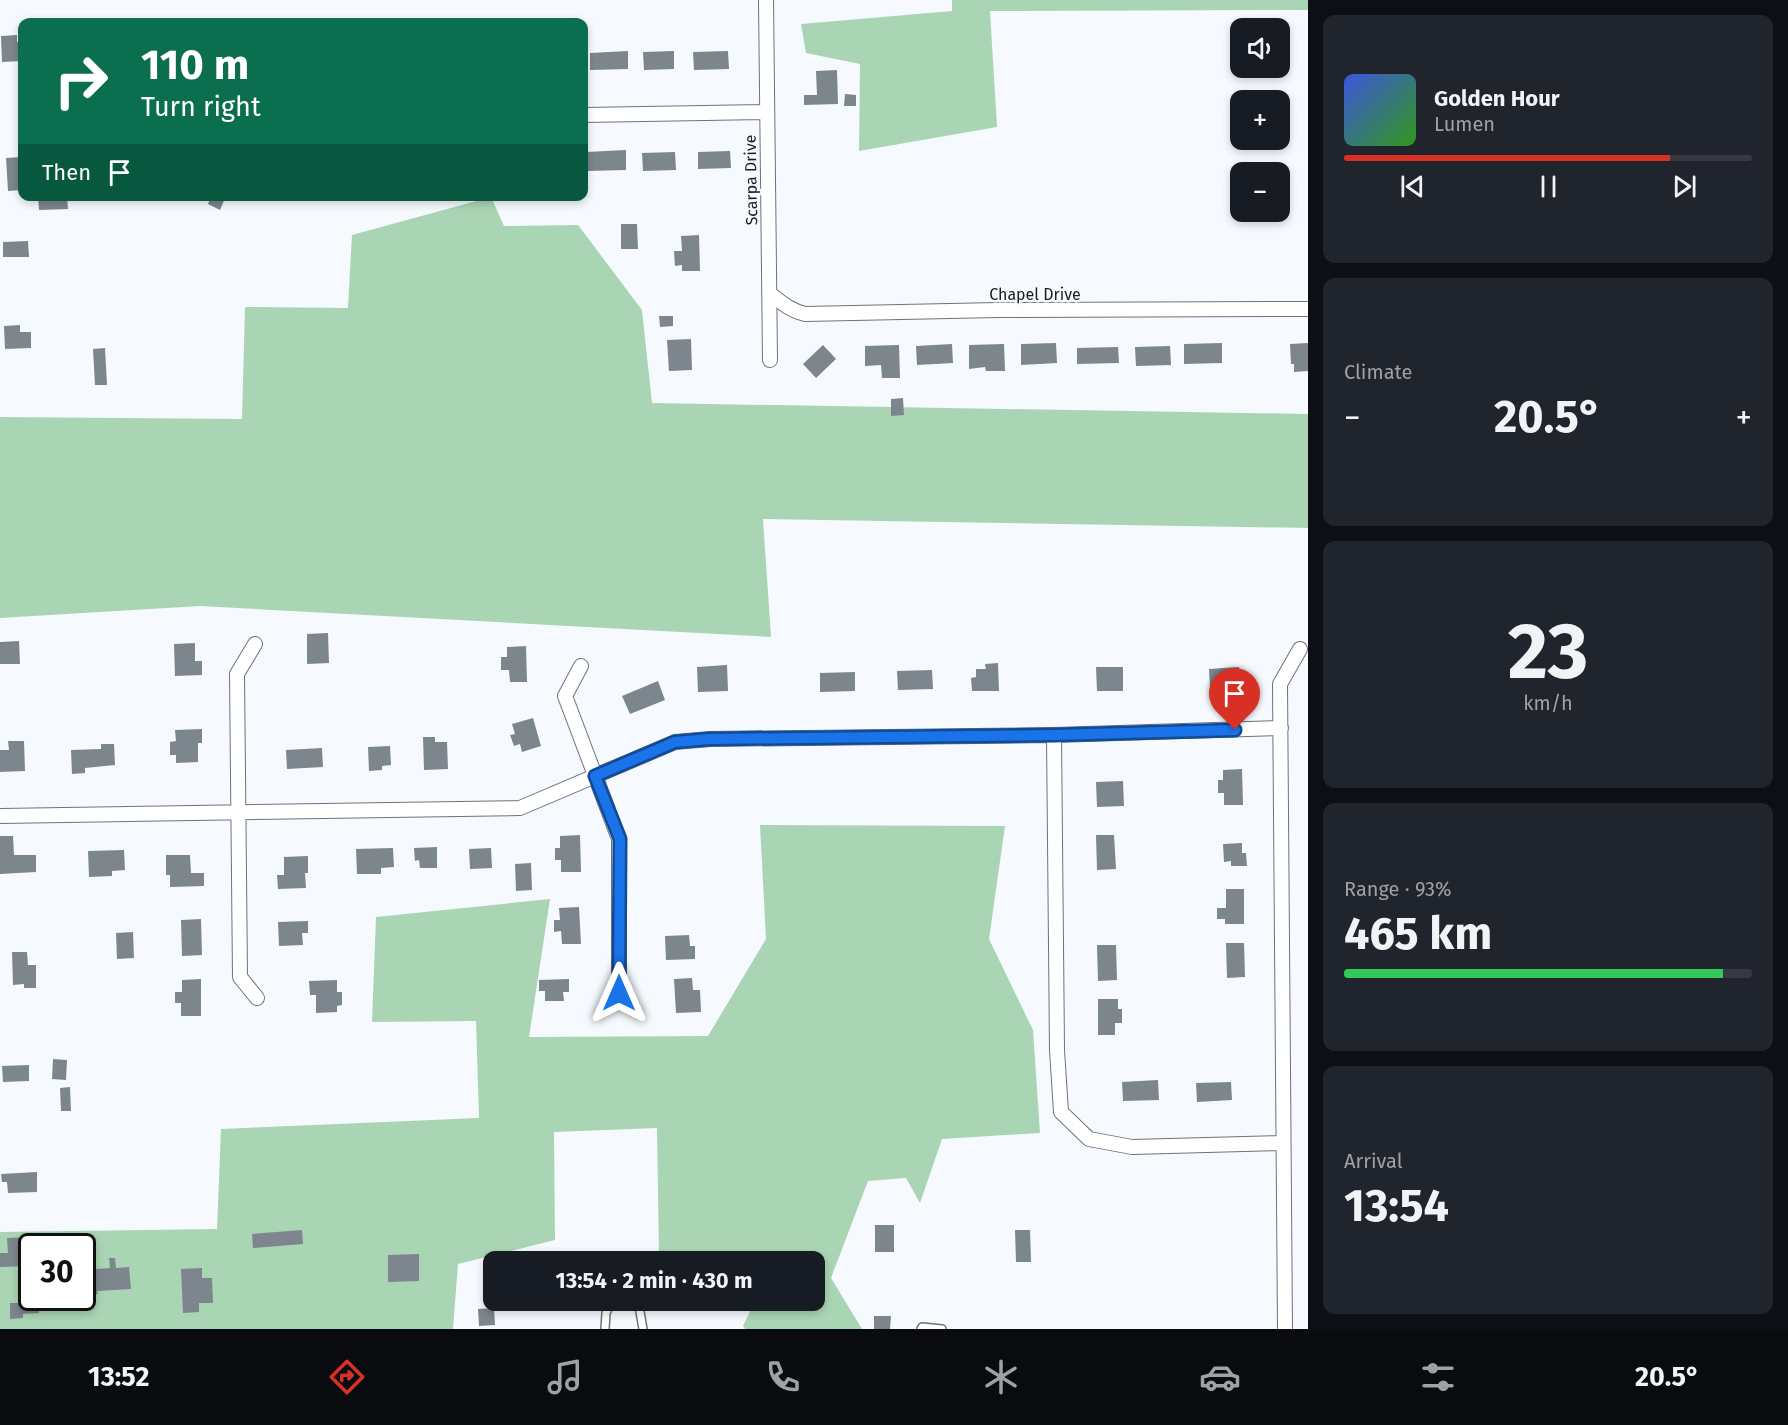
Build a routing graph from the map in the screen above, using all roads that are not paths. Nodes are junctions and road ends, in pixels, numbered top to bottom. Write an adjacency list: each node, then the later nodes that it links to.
1 (766, 0): 2 (street, Scarpa Drive)
2 (767, 112): 3 (street); 4 (street, Scarpa Drive)
3 (588, 115)
4 (769, 293): 5 (street, Chapel Drive); 6 (street, Scarpa Drive)
5 (1308, 309)
6 (770, 360)
7 (255, 644): 13 (street)
8 (1300, 649): 10 (street)
9 (581, 666): 12 (street)
10 (1281, 728): 11 (street); 17 (street)
11 (1054, 735): 12 (street); 17 (street)
12 (595, 776): 13 (street); 15 (street)
13 (238, 812): 14 (street); 16 (street)
14 (0, 816)
15 (619, 993)
16 (257, 999)
17 (1283, 1143): 24 (street)
18 (607, 1311): 20 (lane)
19 (640, 1311): 21 (lane)
20 (605, 1329)
21 (643, 1329)
22 (921, 1329): 23 (lane)
23 (942, 1329)
24 (1285, 1329)

